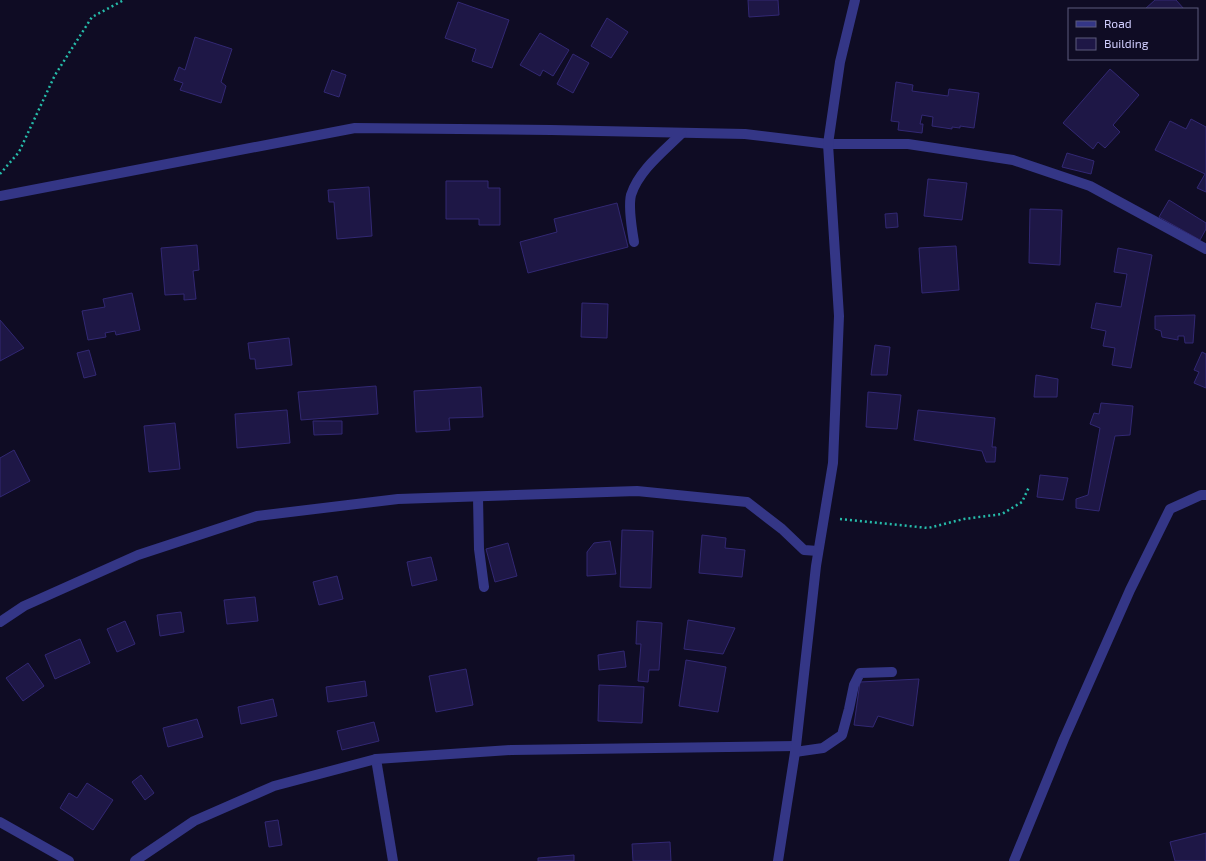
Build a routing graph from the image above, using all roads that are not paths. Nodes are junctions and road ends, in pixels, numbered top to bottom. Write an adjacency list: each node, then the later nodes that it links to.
1 (854, 0): 3 (street)
2 (682, 133): 3 (street); 4 (street); 5 (street)
3 (828, 144): 6 (street); 9 (street)
4 (0, 196)
5 (634, 242)
6 (1206, 249)
7 (1206, 495): 20 (street)
8 (478, 497): 9 (street); 10 (street); 11 (street)
9 (818, 552): 13 (street)
10 (484, 587)
11 (0, 622)
12 (892, 672): 13 (street)
13 (795, 749): 14 (street); 19 (street)
14 (376, 759): 17 (street); 18 (street)
15 (0, 822): 16 (street)
16 (69, 861)
17 (135, 861)
18 (393, 861)
19 (778, 861)
20 (1014, 861)

